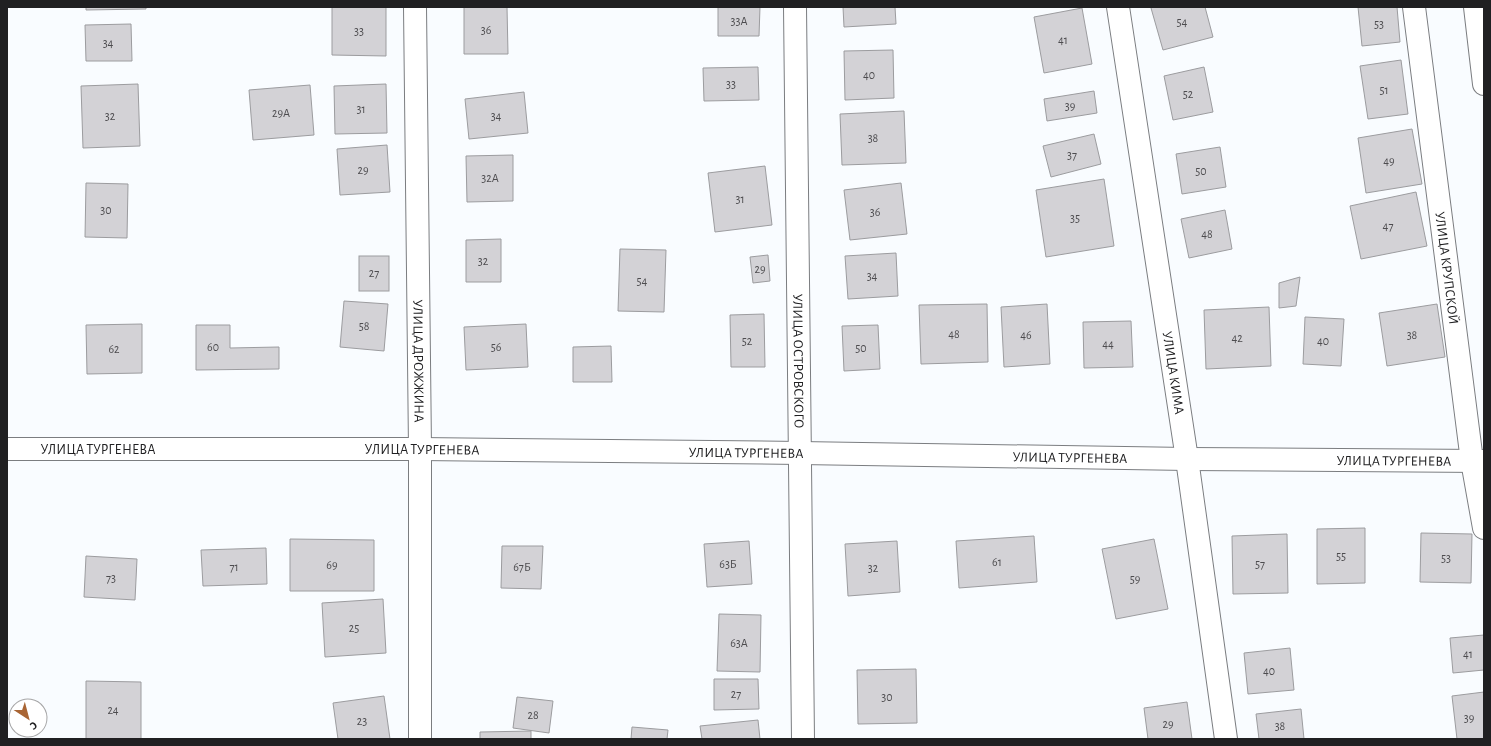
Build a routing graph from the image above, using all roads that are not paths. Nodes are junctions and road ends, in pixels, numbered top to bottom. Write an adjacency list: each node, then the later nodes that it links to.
1 (415, 7): 8 (street, УЛИЦА ДРОЖЖИНА)
2 (795, 7): 9 (street, УЛИЦА ОСТРОВСКОГО)
3 (1118, 7): 10 (street, УЛИЦА КИМА)
4 (1414, 7): 11 (street, УЛИЦА КРУПСКОЙ)
5 (1474, 7): 6 (street)
6 (1484, 84)
7 (7, 449): 8 (street, УЛИЦА ТУРГЕНЕВА)
8 (420, 449): 9 (street, УЛИЦА ТУРГЕНЕВА); 13 (street, УЛИЦА ДРОЖЖИНА)
9 (800, 453): 10 (street, УЛИЦА ТУРГЕНЕВА); 14 (street, УЛИЦА ОСТРОВСКОГО)
10 (1187, 459): 11 (street, УЛИЦА ТУРГЕНЕВА); 15 (street, УЛИЦА КИМА)
11 (1478, 461): 12 (street, УЛИЦА КРУПСКОЙ)
12 (1484, 528)
13 (420, 739)
14 (803, 739)
15 (1226, 739)

